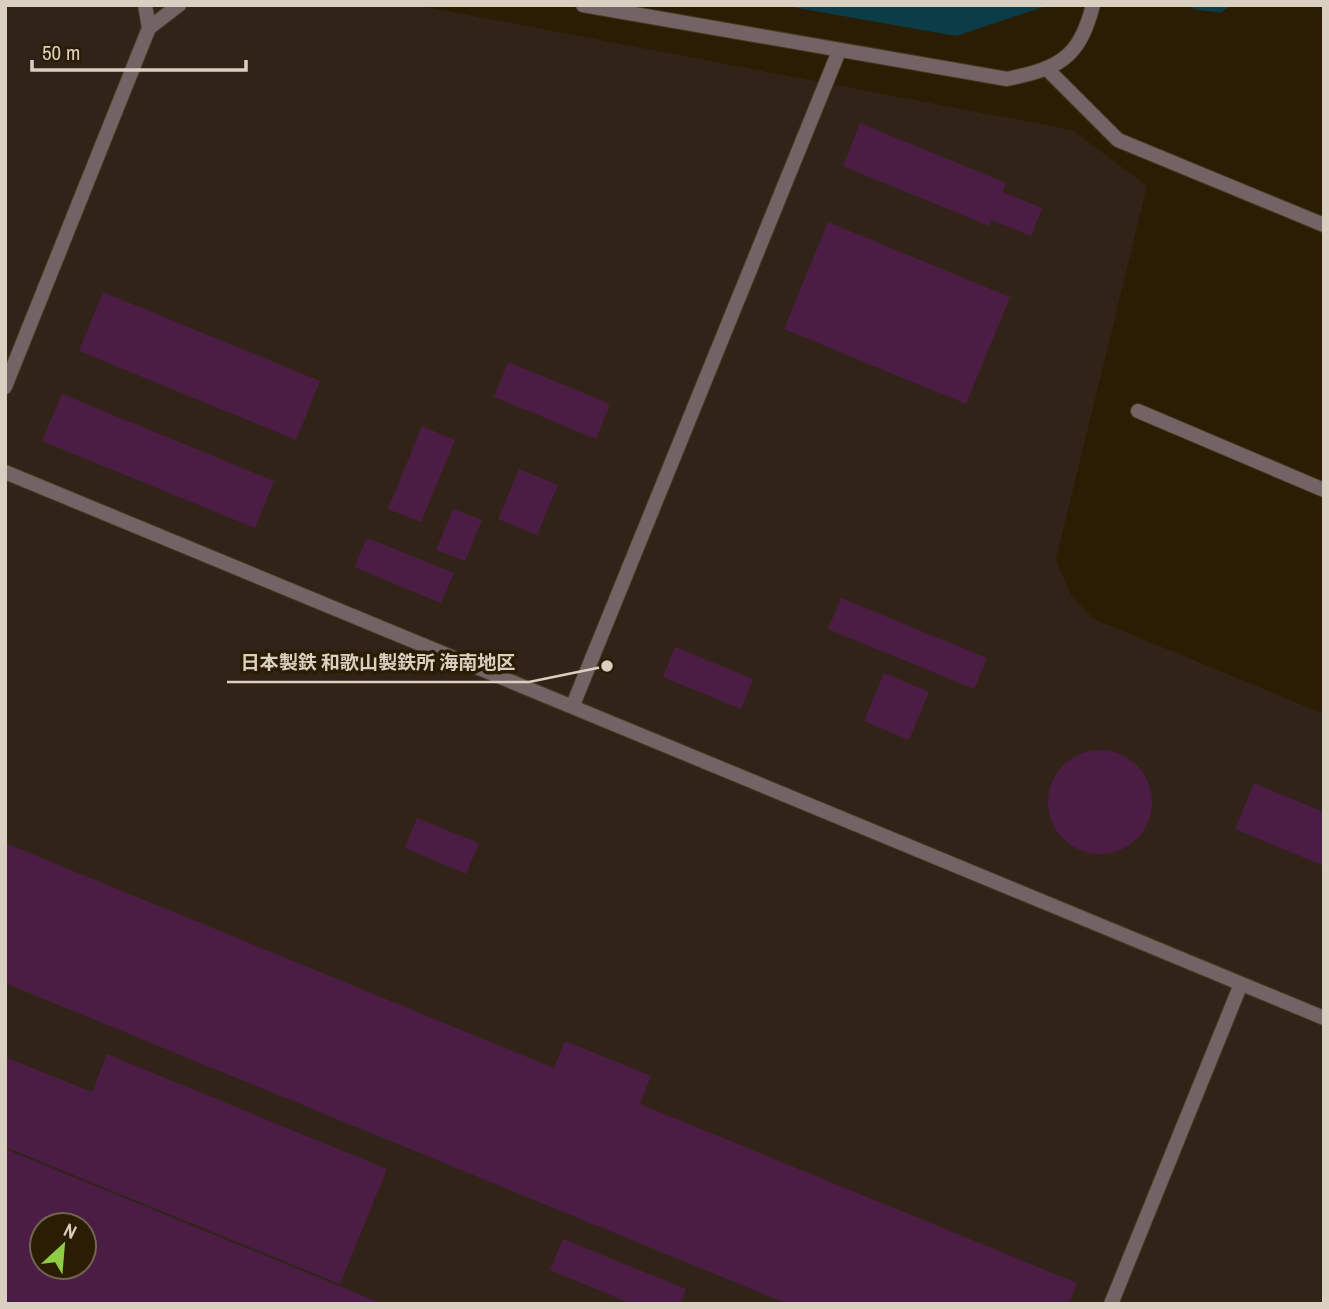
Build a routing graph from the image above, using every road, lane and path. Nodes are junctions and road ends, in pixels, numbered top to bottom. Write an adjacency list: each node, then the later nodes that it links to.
1 (145, 5): 5 (street)
2 (179, 5): 5 (street)
3 (583, 5): 6 (street)
4 (1093, 5): 7 (street)
5 (149, 28): 9 (street)
6 (839, 51): 7 (street); 13 (street)
7 (1048, 70): 8 (street)
8 (1324, 225)
9 (5, 387)
10 (1138, 411): 12 (street)
11 (5, 472): 13 (street)
12 (1324, 490)
13 (573, 705): 14 (street)
14 (1241, 984): 15 (street); 16 (street)
15 (1324, 1018)
16 (1111, 1304)

